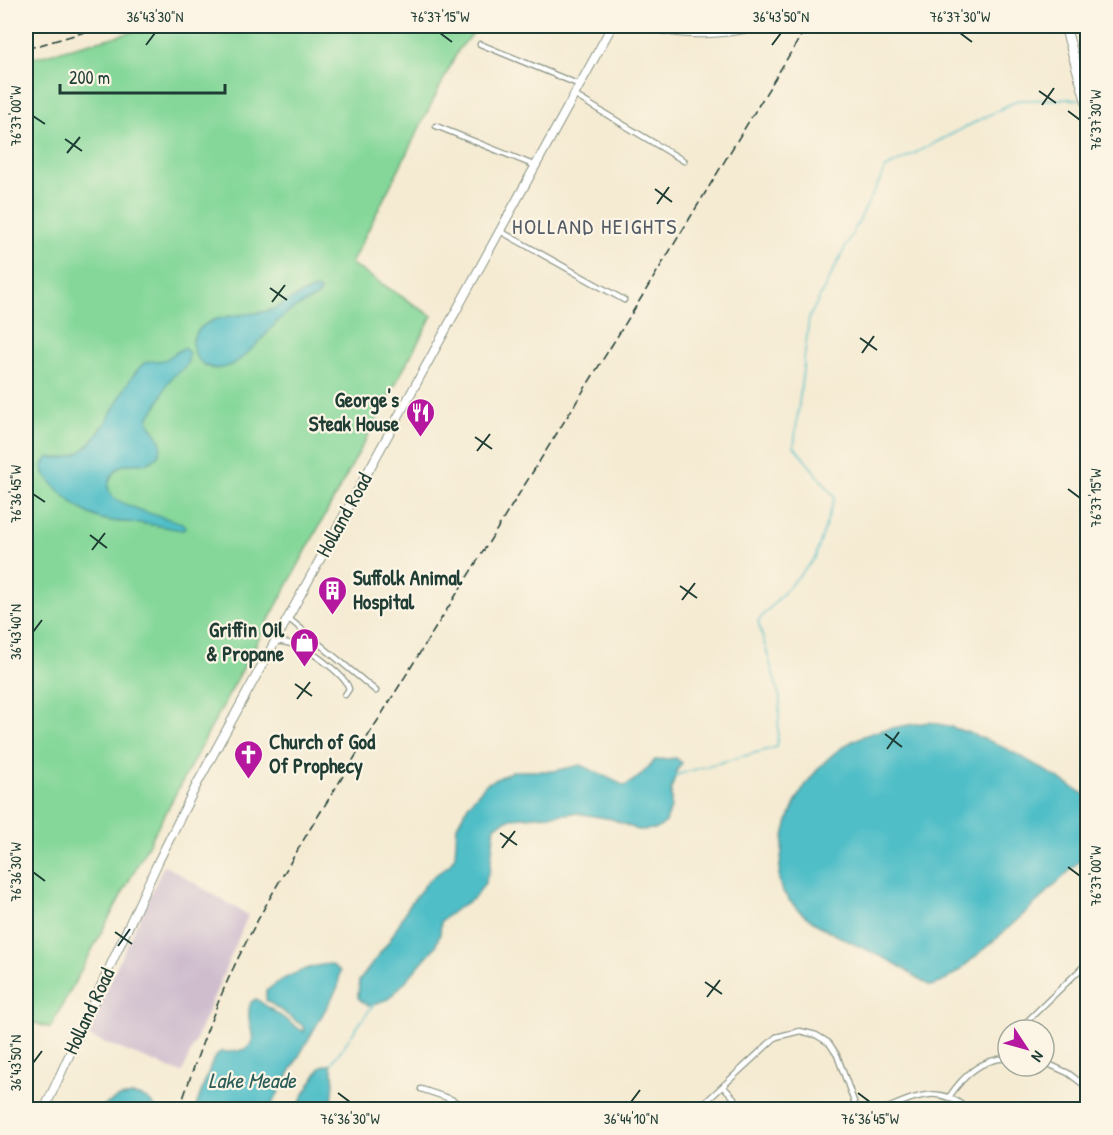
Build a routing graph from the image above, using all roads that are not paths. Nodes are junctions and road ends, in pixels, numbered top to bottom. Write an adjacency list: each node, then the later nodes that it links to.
1 (612, 26): 6 (main road, Holland Road)
2 (644, 26): 3 (street)
3 (765, 26)
4 (1065, 26): 8 (highway)
5 (480, 44): 6 (street)
6 (580, 85): 7 (main road, Holland Road)
7 (574, 95): 10 (street); 11 (main road, Holland Road)
8 (1088, 107)
9 (436, 126): 11 (street)
10 (684, 161)
11 (536, 166): 12 (main road, Holland Road)
12 (500, 231): 13 (street); 14 (main road, Holland Road)
13 (624, 300)
14 (288, 618): 15 (main road, Holland Road); 16 (street)
15 (275, 641): 17 (street); 26 (main road, Holland Road)
16 (376, 692)
17 (345, 695)
18 (1088, 962): 19 (street)
19 (1030, 1018)
20 (996, 1060): 25 (street)
21 (1056, 1067): 22 (street)
22 (1086, 1085)
23 (723, 1086): 28 (street); 29 (street); 30 (street)
24 (421, 1089): 27 (street)
25 (949, 1097): 31 (street); 32 (street)
26 (44, 1110)
27 (469, 1110)
28 (697, 1110)
29 (745, 1110)
30 (857, 1110)
31 (883, 1110)
32 (968, 1110)

